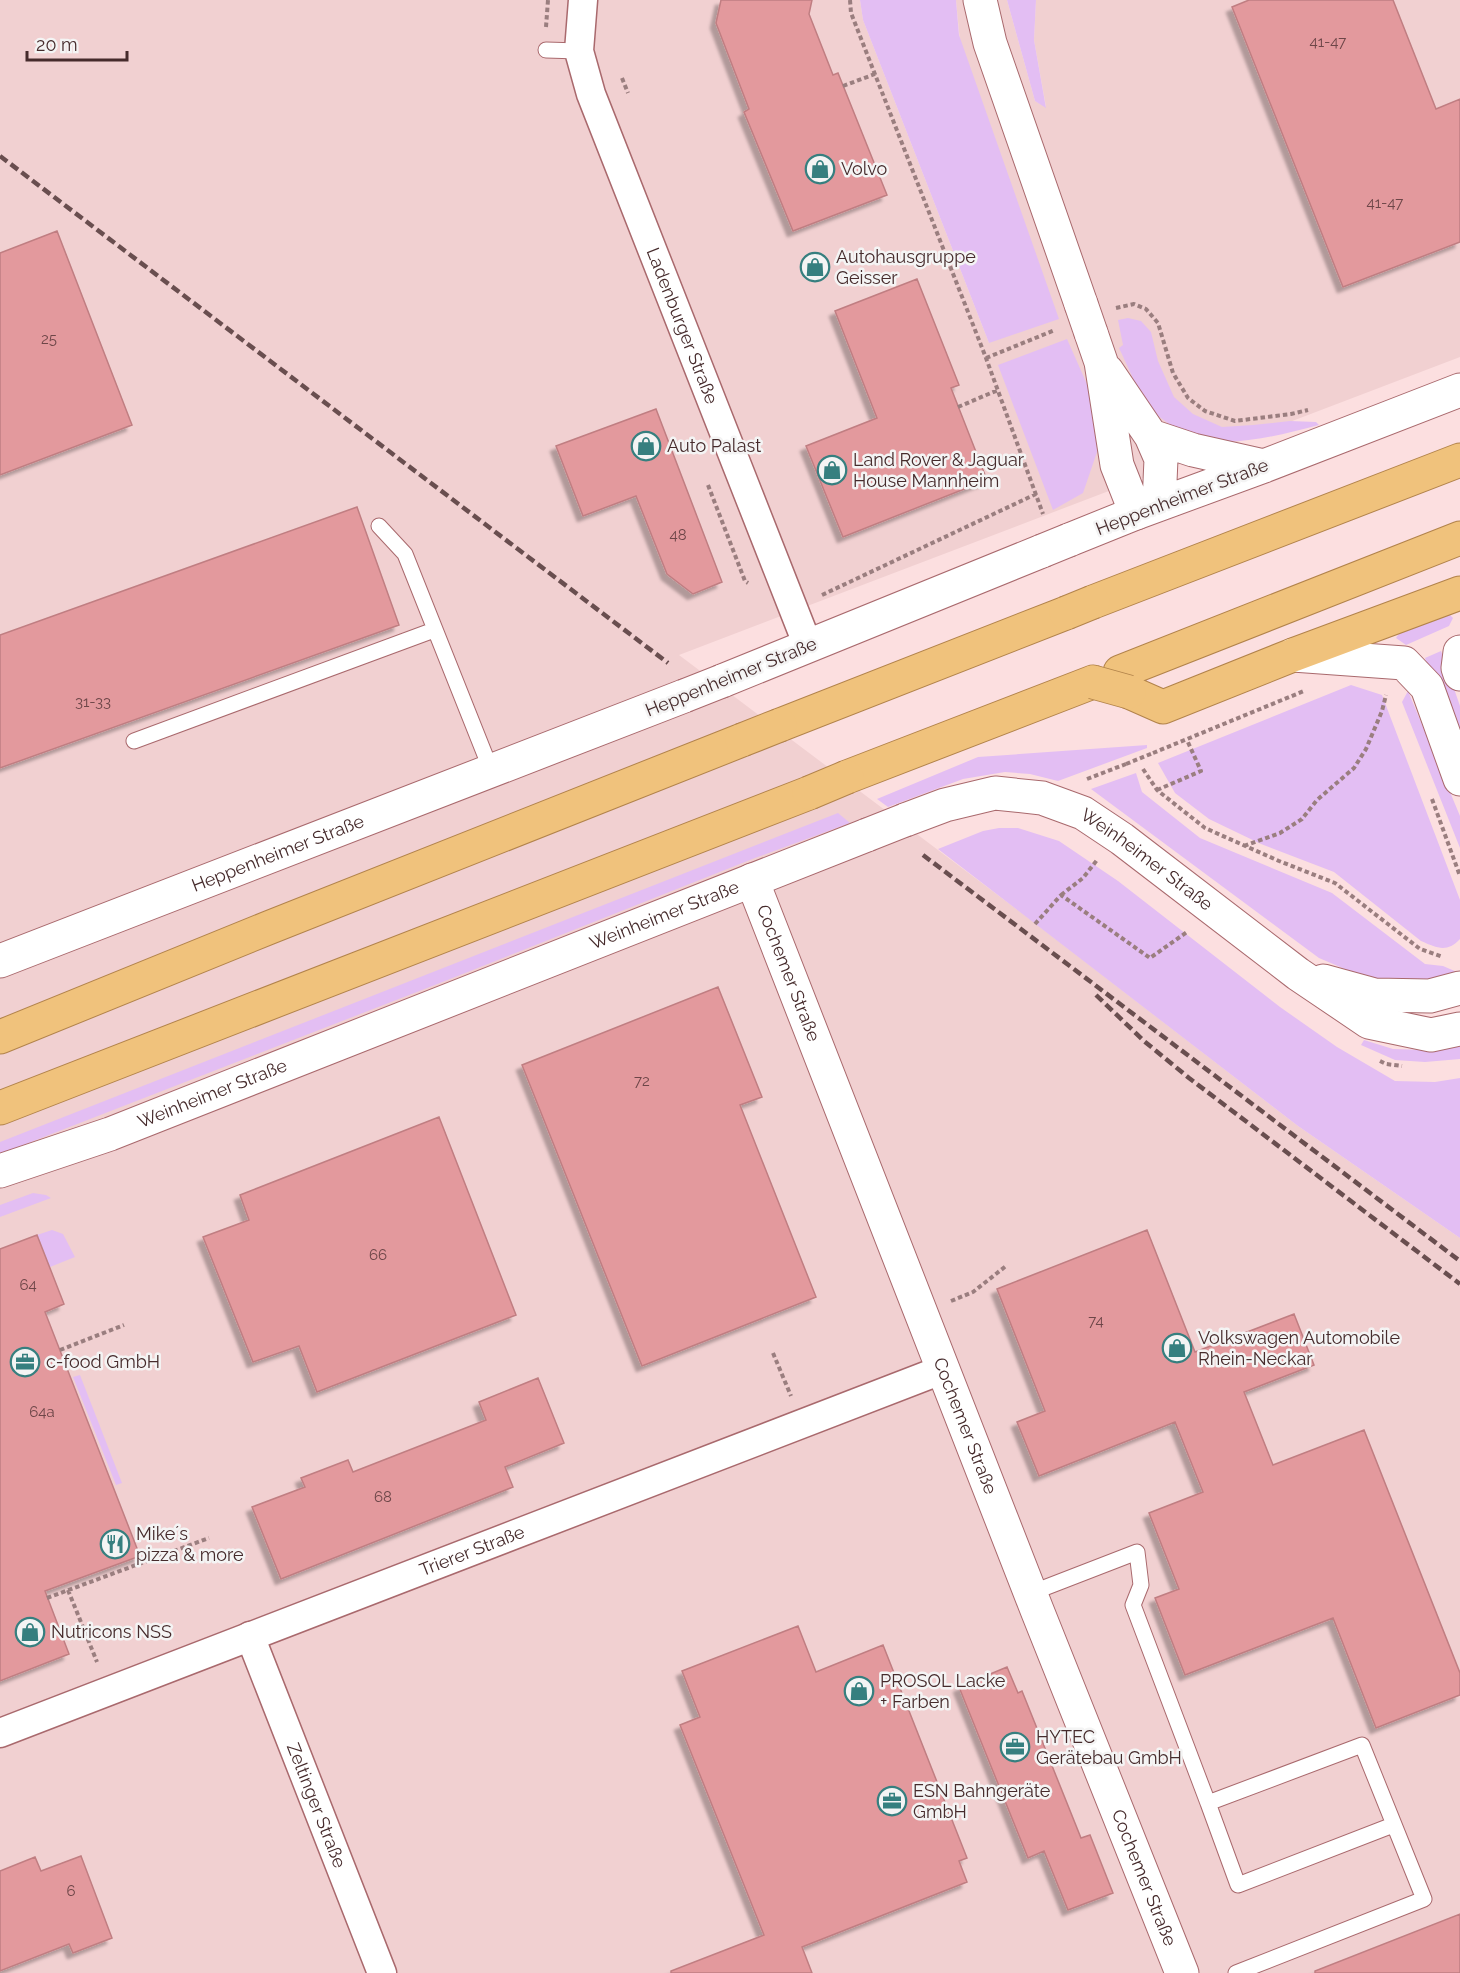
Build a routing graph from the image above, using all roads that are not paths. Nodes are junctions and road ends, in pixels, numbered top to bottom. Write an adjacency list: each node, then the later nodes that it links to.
1 (584, 0): 4 (street, Ladenburger Straße)
2 (980, 0): 5 (street)
3 (546, 50): 4 (lane)
4 (579, 51): 15 (street, Ladenburger Straße)
5 (1091, 333): 7 (street); 10 (street)
6 (1460, 390): 9 (street, Heppenheimer Straße)
7 (1151, 436): 9 (street); 10 (street)
8 (1460, 460): 28 (highway, bridge)
9 (1264, 466): 10 (street, Heppenheimer Straße)
10 (1147, 508): 15 (street, Heppenheimer Straße)
11 (379, 526): 14 (lane)
12 (1460, 538): 19 (highway)
13 (1460, 593): 17 (highway)
14 (434, 630): 20 (lane); 21 (lane)
15 (808, 646): 21 (street, Heppenheimer Straße, bridge)
16 (1460, 652): 18 (street)
17 (1293, 655): 19 (highway); 22 (street)
18 (1460, 674)
19 (1114, 682): 29 (highway, bridge)
20 (134, 741)
21 (491, 770): 24 (street, Heppenheimer Straße)
22 (1460, 779)
23 (752, 880): 25 (street, Weinheimer Straße, bridge); 30 (street, Weinheimer Straße); 31 (street, Cochemer Straße)
24 (0, 961)
25 (1298, 974): 26 (street, Weinheimer Straße); 27 (street, Weinheimer Straße)
26 (1460, 988)
27 (1460, 1029)
28 (0, 1037)
29 (0, 1108)
30 (0, 1171)
31 (944, 1369): 32 (street, Cochemer Straße); 33 (street, Trierer Straße)
32 (1031, 1593): 35 (lane); 38 (street, Cochemer Straße)
33 (250, 1636): 34 (street, Trierer Straße); 37 (street, Zeltinger Straße)
34 (0, 1733)
35 (1208, 1803): 36 (lane); 36 (lane)
36 (1393, 1825): 39 (lane)
37 (382, 1973)
38 (1182, 1973)
39 (1236, 1973)

